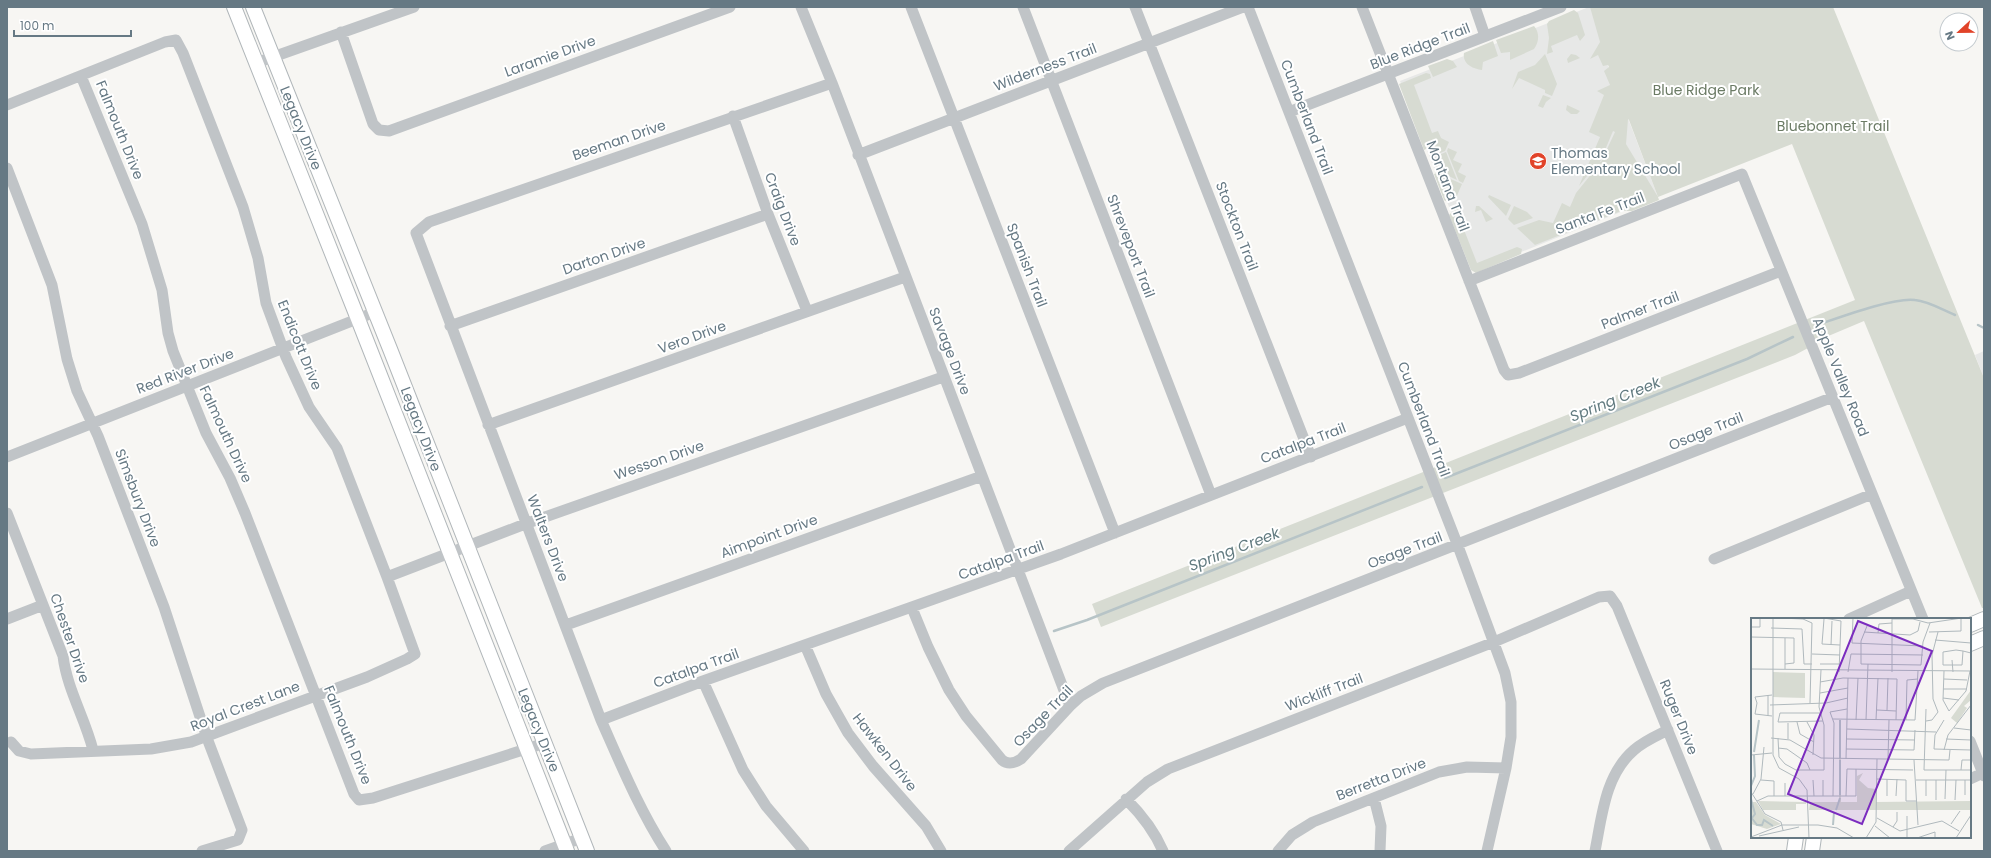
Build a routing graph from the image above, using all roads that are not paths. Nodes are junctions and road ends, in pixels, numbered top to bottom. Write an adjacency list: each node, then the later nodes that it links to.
1 (234, 7): 18 (main road, Legacy Drive)
2 (253, 7): 17 (main road, Legacy Drive)
3 (414, 7): 14 (street)
4 (730, 7): 14 (street, Laramie Drive)
5 (801, 7): 22 (street, Savage Drive)
6 (911, 7): 26 (street, Spanish Trail)
7 (1023, 7): 21 (street, Shreveport Trail)
8 (1135, 7): 16 (street, Stockton Trail)
9 (1243, 7): 16 (street, Wilderness Trail)
10 (1248, 7): 24 (street, Cumberland Trail)
11 (1362, 7): 19 (street, Montana Trail)
12 (1475, 7): 15 (street)
13 (1561, 7): 15 (street, Blue Ridge Trail)
14 (341, 32): 17 (street)
15 (1485, 36): 19 (street, Blue Ridge Trail)
16 (1149, 43): 21 (street, Wilderness Trail); 48 (street, Stockton Trail)
17 (272, 57): 18 (street); 36 (main road, Legacy Drive)
18 (256, 63): 37 (main road, Legacy Drive)
19 (1388, 74): 24 (street, Blue Ridge Trail); 34 (street, Montana Trail)
20 (81, 76): 23 (street); 39 (street, Endicott Drive); 42 (street, Falmouth Drive)
21 (1051, 81): 26 (street, Wilderness Trail); 51 (street, Shreveport Trail)
22 (832, 83): 25 (street, Beeman Drive); 27 (street, Savage Drive)
23 (7, 105)
24 (1289, 112): 44 (street, Cumberland Trail)
25 (733, 116): 30 (street, Craig Drive); 31 (street, Beeman Drive)
26 (955, 118): 27 (street, Wilderness Trail); 54 (street, Spanish Trail)
27 (858, 155): 33 (street, Savage Drive)
28 (7, 168): 45 (street, Simsbury Drive)
29 (1742, 174): 32 (street, Apple Valley Road); 34 (street, Santa Fe Trail)
30 (768, 214): 35 (street, Craig Drive); 38 (street, Darton Drive)
31 (418, 230): 38 (street, Walters Drive)
32 (1781, 270): 40 (street, Palmer Trail); 43 (street, Apple Valley Road)
33 (905, 277): 35 (street, Vero Drive); 41 (street, Savage Drive)
34 (1469, 282): 40 (street, Montana Trail)
35 (807, 311): 46 (street, Vero Drive)
36 (375, 312): 37 (street, Red River Drive); 55 (main road, Legacy Drive)
37 (358, 319): 39 (street, Red River Drive); 57 (main road, Legacy Drive)
38 (450, 326): 46 (street, Walters Drive)
39 (283, 349): 42 (street, Red River Drive); 60 (street, Endicott Drive)
40 (1508, 375)
41 (943, 376): 49 (street, Savage Drive); 53 (street, Wesson Drive)
42 (187, 386): 45 (street, Red River Drive); 77 (street, Falmouth Drive)
43 (1833, 397): 50 (street, Apple Valley Road); 56 (street, Osage Trail)
44 (1408, 418): 48 (street, Catalpa Trail); 56 (street, Cumberland Trail)
45 (92, 423): 47 (street, Red River Drive); 81 (street, Simsbury Drive)
46 (488, 425): 53 (street, Walters Drive)
47 (7, 457)
48 (1311, 457): 51 (street, Catalpa Trail)
49 (982, 476): 59 (street, Savage Drive); 69 (street, Aimpoint Drive)
50 (1872, 494): 58 (street); 61 (street, Apple Valley Road)
51 (1211, 495): 54 (street, Catalpa Trail)
52 (7, 513): 63 (street, Chester Drive)
53 (526, 524): 55 (street, Wesson Drive); 69 (street, Walters Drive)
54 (1115, 533): 59 (street, Catalpa Trail)
55 (467, 546): 57 (street, Wesson Drive); 83 (main road, Legacy Drive)
56 (1458, 546): 72 (street, Cumberland Trail); 78 (street, Osage Trail)
57 (450, 552): 60 (street, Wesson Drive); 85 (main road, Legacy Drive)
58 (1714, 559)
59 (1018, 570): 64 (street, Catalpa Trail); 78 (street, Savage Drive)
60 (387, 577): 75 (street, Endicott Drive)
61 (1911, 591): 65 (street); 66 (street, Apple Valley Road)
62 (1610, 596): 72 (street, Wickliff Trail); 80 (street, Ruger Drive)
63 (43, 605): 67 (street); 86 (street, Chester Drive)
64 (912, 608): 74 (street, Catalpa Trail); 78 (street, Osage Trail)
65 (1851, 618)
66 (1922, 618)
67 (7, 619)
68 (1984, 619): 70 (main road)
69 (566, 625): 79 (street, Walters Drive)
70 (1971, 625)
71 (1984, 638): 73 (main road)
72 (1494, 642): 87 (street, Cumberland Trail); 91 (street, Wickliff Trail)
73 (1971, 644)
74 (805, 645): 76 (street, Catalpa Trail); 100 (street, Hawken Drive)
75 (415, 654): 77 (street, Royal Crest Lane)
76 (703, 681): 79 (street, Catalpa Trail); 99 (street)
77 (316, 695): 81 (street, Royal Crest Lane); 85 (street, Falmouth Drive)
78 (1070, 706)
79 (601, 720): 98 (street, Walters Drive)
80 (1668, 730): 106 (street); 107 (street, Ruger Drive)
81 (208, 738): 86 (street, Royal Crest Lane); 96 (street, Simsbury Drive)
82 (11, 742): 86 (street, Royal Crest Lane)
83 (545, 743): 85 (street); 94 (main road, Legacy Drive)
84 (1971, 744): 88 (street)
85 (527, 749): 95 (main road, Legacy Drive)
86 (94, 750)
87 (1506, 768): 90 (street, Berretta Drive); 105 (street, Cumberland Trail)
88 (1983, 775): 89 (street)
89 (1971, 779)
90 (1374, 798): 103 (street, Berretta Drive); 104 (street)
91 (1126, 799): 101 (street, Wickliff Trail); 102 (street)
92 (1796, 838): 108 (main road)
93 (1814, 838): 109 (main road)
94 (585, 844): 95 (street)
95 (565, 847): 97 (street)
96 (202, 851)
97 (545, 851)
98 (666, 851)
99 (804, 851)
100 (940, 851)
101 (1069, 851)
102 (1163, 851)
103 (1278, 851)
104 (1380, 851)
105 (1487, 851)
106 (1595, 851)
107 (1717, 851)
108 (1794, 851)
109 (1812, 851)

